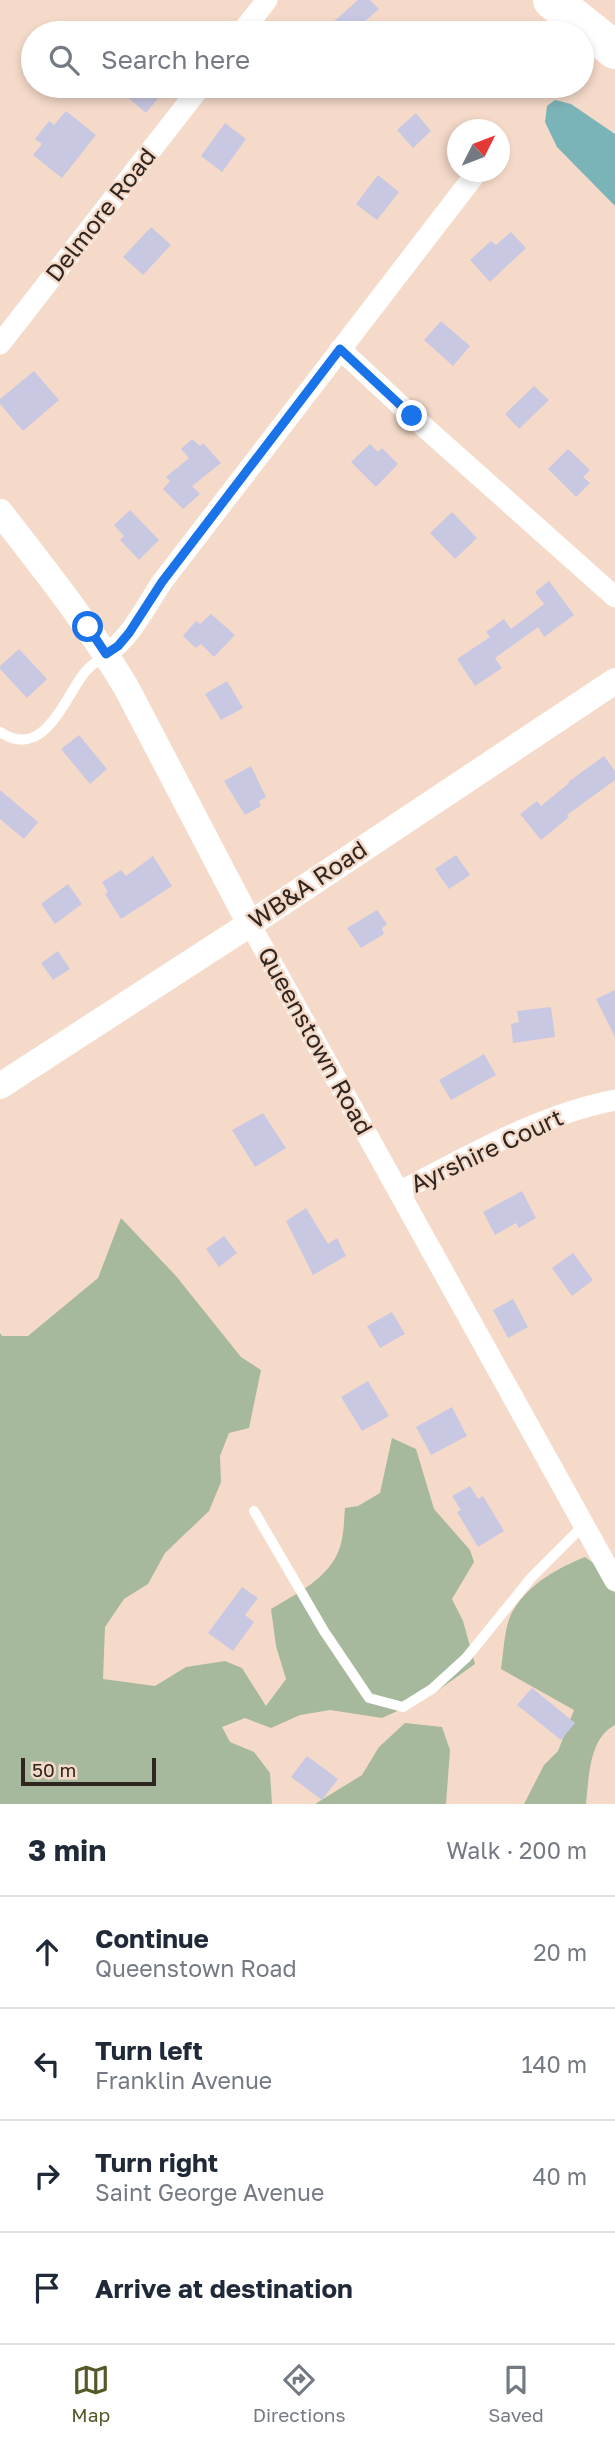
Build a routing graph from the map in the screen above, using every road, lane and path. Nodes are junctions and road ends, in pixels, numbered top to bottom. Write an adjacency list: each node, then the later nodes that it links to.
1 (267, 0): 3 (street)
2 (552, 0): 4 (highway)
3 (250, 21)
4 (578, 21)
5 (594, 33): 6 (highway)
6 (615, 50)
7 (192, 98): 9 (street, Delmore Road)
8 (469, 182): 10 (street)
9 (0, 344)
10 (340, 349): 12 (street); 13 (street)
11 (0, 512): 13 (street, Queenstown Road)
12 (615, 597)
13 (106, 654): 15 (lane); 16 (street, Queenstown Road)
14 (615, 681): 16 (street, WB&A Road)
15 (0, 732)
16 (250, 924): 17 (street, WB&A Road); 19 (street, Queenstown Road)
17 (0, 1086)
18 (615, 1100): 19 (street, Ayrshire Court)
19 (399, 1192): 21 (street, Queenstown Road)
20 (254, 1511): 21 (lane)
21 (584, 1525): 22 (street, Queenstown Road)
22 (615, 1581)

